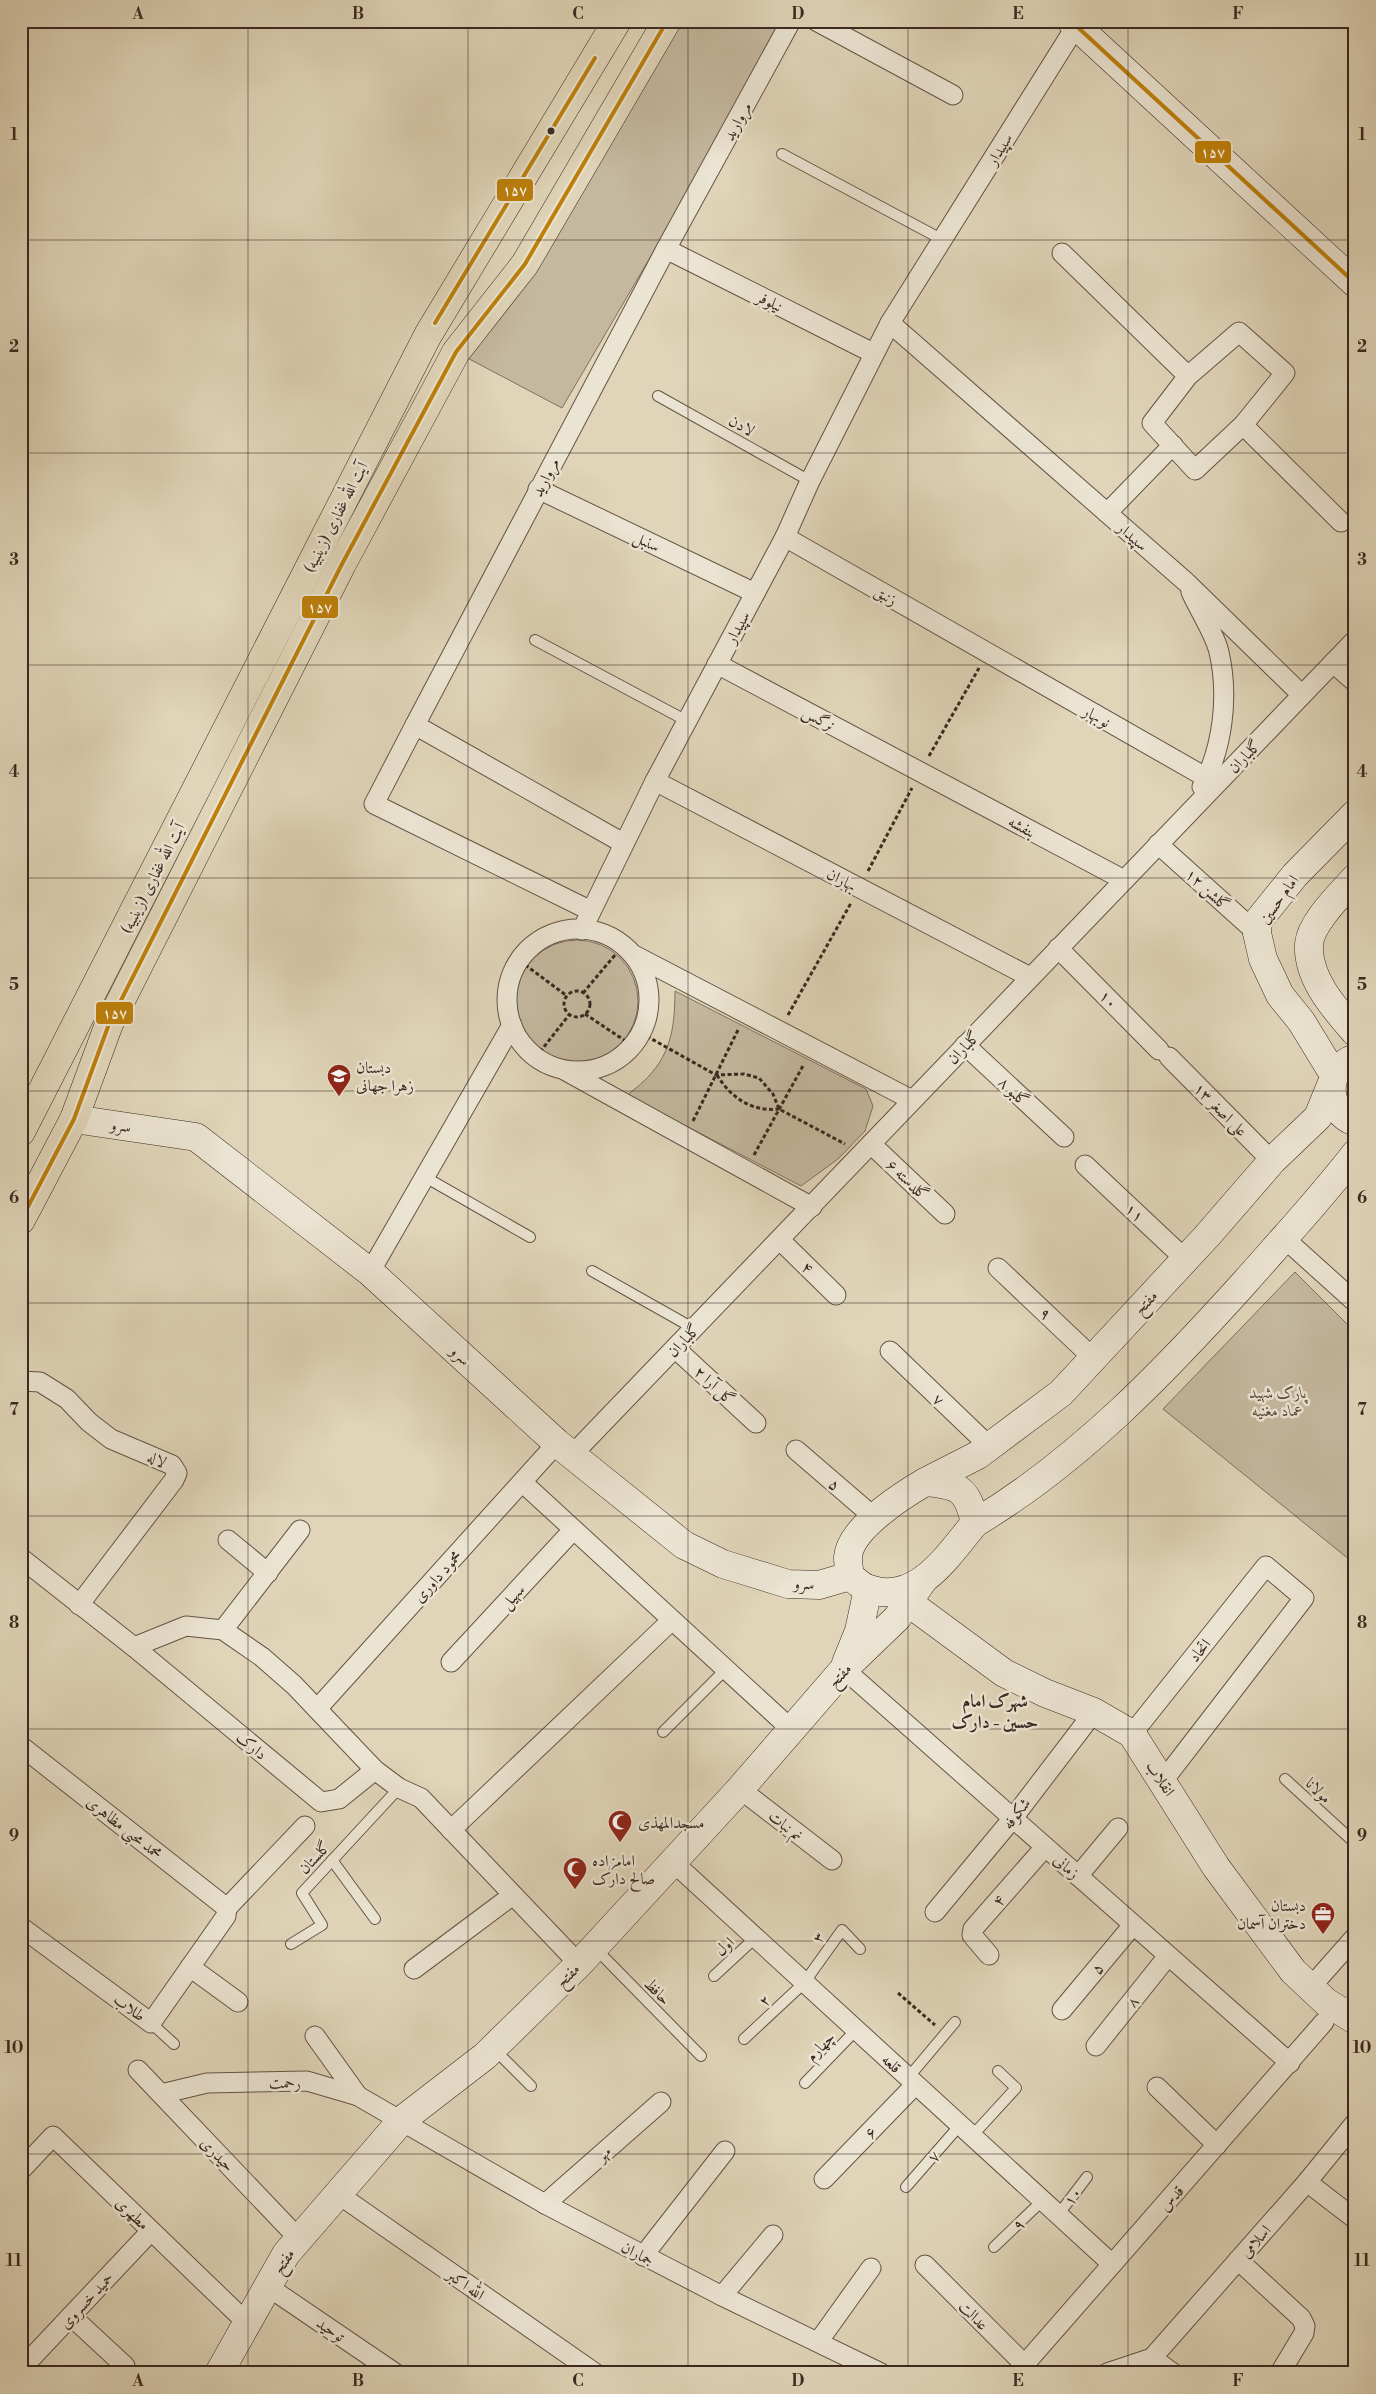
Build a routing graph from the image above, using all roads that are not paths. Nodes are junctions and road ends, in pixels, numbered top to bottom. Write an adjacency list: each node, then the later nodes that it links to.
1 (617, 21): 58 (main road, آیت الله غفاری (زینبیه))
2 (667, 21): 56 (main road, آیت الله غفاری (زینبیه))
3 (791, 21): 9 (street, مروارید)
4 (816, 21): 6 (street)
5 (1074, 23): 8 (street, سپیدار); 11 (street)
6 (953, 95)
7 (782, 154): 8 (lane)
8 (943, 240): 12 (street, سپیدار)
9 (666, 249): 13 (street, نیلوفر); 19 (street, مروارید)
10 (1062, 253): 14 (street)
11 (1355, 283)
12 (890, 323): 13 (street, سپیدار); 20 (street, سپیدار)
13 (873, 353): 18 (street, سپیدار)
14 (1188, 376): 16 (street); 17 (street)
15 (658, 396): 18 (lane, لادن)
16 (1243, 425): 17 (street); 21 (street)
17 (1173, 445): 20 (street)
18 (810, 481): 22 (street, سپیدار)
19 (538, 489): 24 (street, سنبل); 33 (street, مروارید)
20 (1107, 513): 23 (street, سپیدار)
21 (1341, 522)
22 (785, 537): 24 (street, سپیدار); 27 (street, زنبق)
23 (1186, 582): 31 (street, سپیدار); 35 (street)
24 (756, 593): 29 (street, سپیدار)
25 (535, 640): 32 (lane)
26 (1355, 640): 28 (street, گلباران)
27 (986, 654): 35 (street, نوبهار)
28 (1333, 662): 30 (street); 31 (street, گلباران)
29 (717, 664): 32 (street, سپیدار); 34 (street, نرگس)
30 (1355, 682)
31 (1302, 695): 37 (street, گلباران)
32 (687, 721): 36 (street, سپیدار)
33 (415, 725): 39 (street); 43 (street, مروارید)
34 (921, 772): 42 (street, بنفشه)
35 (1207, 778): 37 (street)
36 (655, 782): 39 (street, سپیدار); 48 (street, بهاران)
37 (1188, 814): 40 (street, گلباران)
38 (1355, 814): 45 (street, امام حسین)
39 (623, 843): 43 (street, سپیدار)
40 (1158, 844): 42 (street, گلباران); 45 (street, گلشن ۱۲)
41 (1355, 878): 50 (street)
42 (1124, 880): 46 (street, گلباران)
43 (591, 911): 44 (street, سپیدار)
44 (582, 930): 47 (street); 49 (street)
45 (1257, 933): 54 (street, امام حسین)
46 (1058, 948): 48 (street, گلباران); 52 (street, ۱۰)
47 (628, 951): 53 (street); 55 (street)
48 (1030, 977): 51 (street, گلباران)
49 (512, 1025): 53 (street); 64 (street)
50 (1355, 1032)
51 (965, 1045): 55 (street, گلباران); 59 (street, گلبو ۸)
52 (1164, 1054): 62 (street, علی اصغر ۱۳)
53 (561, 1069): 65 (street)
54 (1340, 1073): 57 (street, امام حسین); 62 (street, مفتح)
55 (912, 1100): 60 (street, گلباران)
56 (74, 1119): 67 (main road, آیت الله غفاری (زینبیه)); 74 (street, سرو)
57 (1355, 1122)
58 (21, 1132)
59 (1064, 1137)
60 (871, 1144): 65 (street, گلباران); 66 (street, گلدسته ۶)
61 (1355, 1154): 69 (street)
62 (1272, 1161): 71 (street, مفتح)
63 (1085, 1165): 71 (street, ۱۱)
64 (425, 1177): 68 (lane); 74 (street)
65 (812, 1207): 70 (street, گلباران)
66 (945, 1214)
67 (21, 1220)
68 (530, 1237)
69 (1284, 1238): 76 (street); 89 (street)
70 (780, 1240): 75 (street, ۴); 77 (street, گلباران)
71 (1185, 1259): 80 (street, مفتح)
72 (998, 1268): 80 (street, ۹)
73 (592, 1271): 77 (lane)
74 (370, 1272): 84 (street, سرو)
75 (836, 1295)
76 (1355, 1302)
77 (693, 1328): 78 (street, گلباران)
78 (674, 1348): 82 (street, گل آرا ۲); 84 (street, گلباران)
79 (890, 1351): 83 (street, ۷)
80 (1093, 1358): 83 (street, مفتح)
81 (21, 1381): 98 (street, لاله)
82 (756, 1423)
83 (989, 1446): 87 (street, مفتح)
84 (565, 1449): 86 (street, محمود داوری); 96 (street, سرو)
85 (796, 1450): 88 (street, ۵)
86 (522, 1482): 91 (street); 105 (street, محمود داوری)
87 (924, 1482): 88 (street); 89 (street)
88 (875, 1518): 96 (street)
89 (974, 1523): 95 (street)
90 (300, 1530): 94 (street)
91 (573, 1530): 99 (street); 102 (street, سهیل)
92 (228, 1540): 94 (street)
93 (21, 1558): 98 (street, دارک)
94 (268, 1573): 100 (street)
95 (924, 1579): 96 (street); 97 (street, مفتح)
96 (859, 1583): 103 (street)
97 (908, 1603): 103 (street, مفتح); 106 (street, انقلاب)
98 (79, 1605): 101 (street, دارک)
99 (671, 1621): 104 (street); 119 (street)
100 (223, 1630): 101 (street); 105 (street)
101 (134, 1647): 111 (street, دارک)
102 (451, 1662)
103 (844, 1669): 107 (street, مفتح); 116 (street, زمانی)
104 (725, 1670): 107 (street); 108 (lane)
105 (317, 1708): 111 (street)
106 (1094, 1712): 109 (street, انقلاب); 116 (street, شکوفه)
107 (791, 1729): 115 (street, مفتح)
108 (663, 1732)
109 (1132, 1734): 113 (street, انقلاب); 113 (street, اتحاد)
110 (21, 1746): 127 (street, محمد محبی مظاهری)
111 (375, 1770): 114 (street)
112 (1285, 1779): 120 (lane, مولانا)
113 (1163, 1781): 143 (street, انقلاب)
114 (399, 1788): 119 (street); 122 (lane, گلستان)
115 (740, 1789): 123 (street, نم نبات); 124 (street, مفتح)
116 (1013, 1818): 121 (street, زمانی); 128 (street, شکوفه)
117 (305, 1826): 127 (street, طلاب)
118 (1118, 1828): 125 (street)
119 (451, 1830): 126 (street)
120 (1355, 1843)
121 (1045, 1847): 125 (street, زمانی); 136 (street, ۴)
122 (332, 1860): 129 (lane); 134 (lane, گلستان)
123 (832, 1860)
124 (673, 1862): 133 (street, قلعه); 137 (street, مفتح)
125 (1078, 1876): 130 (street, زمانی)
126 (513, 1895): 137 (street); 140 (street)
127 (227, 1908): 139 (street, طلاب)
128 (935, 1912)
129 (375, 1919)
130 (1133, 1925): 138 (street, زمانی); 145 (street, ۵)
131 (21, 1927): 147 (street, طلاب)
132 (1355, 1937): 143 (street)
133 (755, 1938): 141 (lane, اول); 142 (street, قلعه)
134 (291, 1944)
135 (860, 1949): 142 (lane, ۳)
136 (990, 1954)
137 (586, 1956): 155 (street, مفتح); 156 (lane, حافظ)
138 (1168, 1956): 154 (street, ۸); 157 (street, زمانی)
139 (190, 1967): 144 (street); 147 (street, طلاب)
140 (414, 1969)
141 (714, 1976)
142 (804, 1983): 150 (street, قلعه); 152 (lane, ۲)
143 (1310, 1988): 146 (street, انقلاب)
144 (238, 2002)
145 (1062, 2010)
146 (1355, 2020)
147 (151, 2022): 153 (lane)
148 (955, 2022): 160 (lane)
149 (1324, 2022): 157 (street, قدس)
150 (856, 2030): 160 (street, قلعه); 161 (lane, چهارم)
151 (316, 2036): 165 (street)
152 (744, 2039)
153 (174, 2044)
154 (1096, 2046)
155 (493, 2048): 162 (lane); 167 (street, مفتح)
156 (701, 2056)
157 (1290, 2063): 170 (street, قدس)
158 (138, 2070): 164 (street, حیدری)
159 (998, 2071): 169 (lane)
160 (912, 2081): 169 (street, قلعه); 174 (street, ۶)
161 (805, 2083)
162 (531, 2086)
163 (1157, 2087): 170 (street)
164 (161, 2094): 165 (street, رحمت); 184 (street, حیدری)
165 (358, 2096): 167 (street, رحمت)
166 (661, 2102): 179 (street, مهر)
167 (402, 2120): 177 (street, مفتح); 179 (street, جماران)
168 (1355, 2123): 175 (street, اسلامی)
169 (966, 2130): 176 (lane, ۷); 178 (street, قلعه)
170 (1217, 2145): 188 (street, قدس)
171 (725, 2151): 186 (street)
172 (21, 2170): 182 (street, مطهری)
173 (1087, 2177): 180 (lane, ۱۰)
174 (824, 2179)
175 (1307, 2182): 181 (street); 187 (street, اسلامی)
176 (906, 2187)
177 (338, 2194): 184 (street, مفتح); 202 (street, الله اکبر)
178 (1042, 2201): 180 (street, قلعه); 185 (lane, ۹)
179 (545, 2204): 186 (street, جماران)
180 (1058, 2215): 188 (street, قلعه)
181 (1355, 2219)
182 (151, 2231): 193 (street, حمید خسروی); 194 (street, مطهری)
183 (773, 2235): 192 (street)
184 (299, 2238): 191 (street, مفتح)
185 (994, 2247)
186 (643, 2256): 192 (street, جماران)
187 (1238, 2260): 196 (street, اسلامی); 206 (street)
188 (1112, 2264): 198 (street, قدس)
189 (924, 2265): 198 (street, عدالت)
190 (871, 2268): 195 (street)
191 (267, 2286): 194 (street, مفتح); 201 (street, توحید)
192 (722, 2296): 195 (street, جماران)
193 (71, 2316): 197 (street); 199 (street, حمید خسروی)
194 (246, 2322): 200 (street, مفتح)
195 (818, 2342): 203 (street, جماران)
196 (1152, 2358): 204 (street); 205 (street)
197 (125, 2366)
198 (1020, 2368)
199 (21, 2369)
200 (219, 2373)
201 (395, 2373)
202 (595, 2373)
203 (881, 2373)
204 (1107, 2373)
205 (1173, 2373)
206 (1280, 2373)

